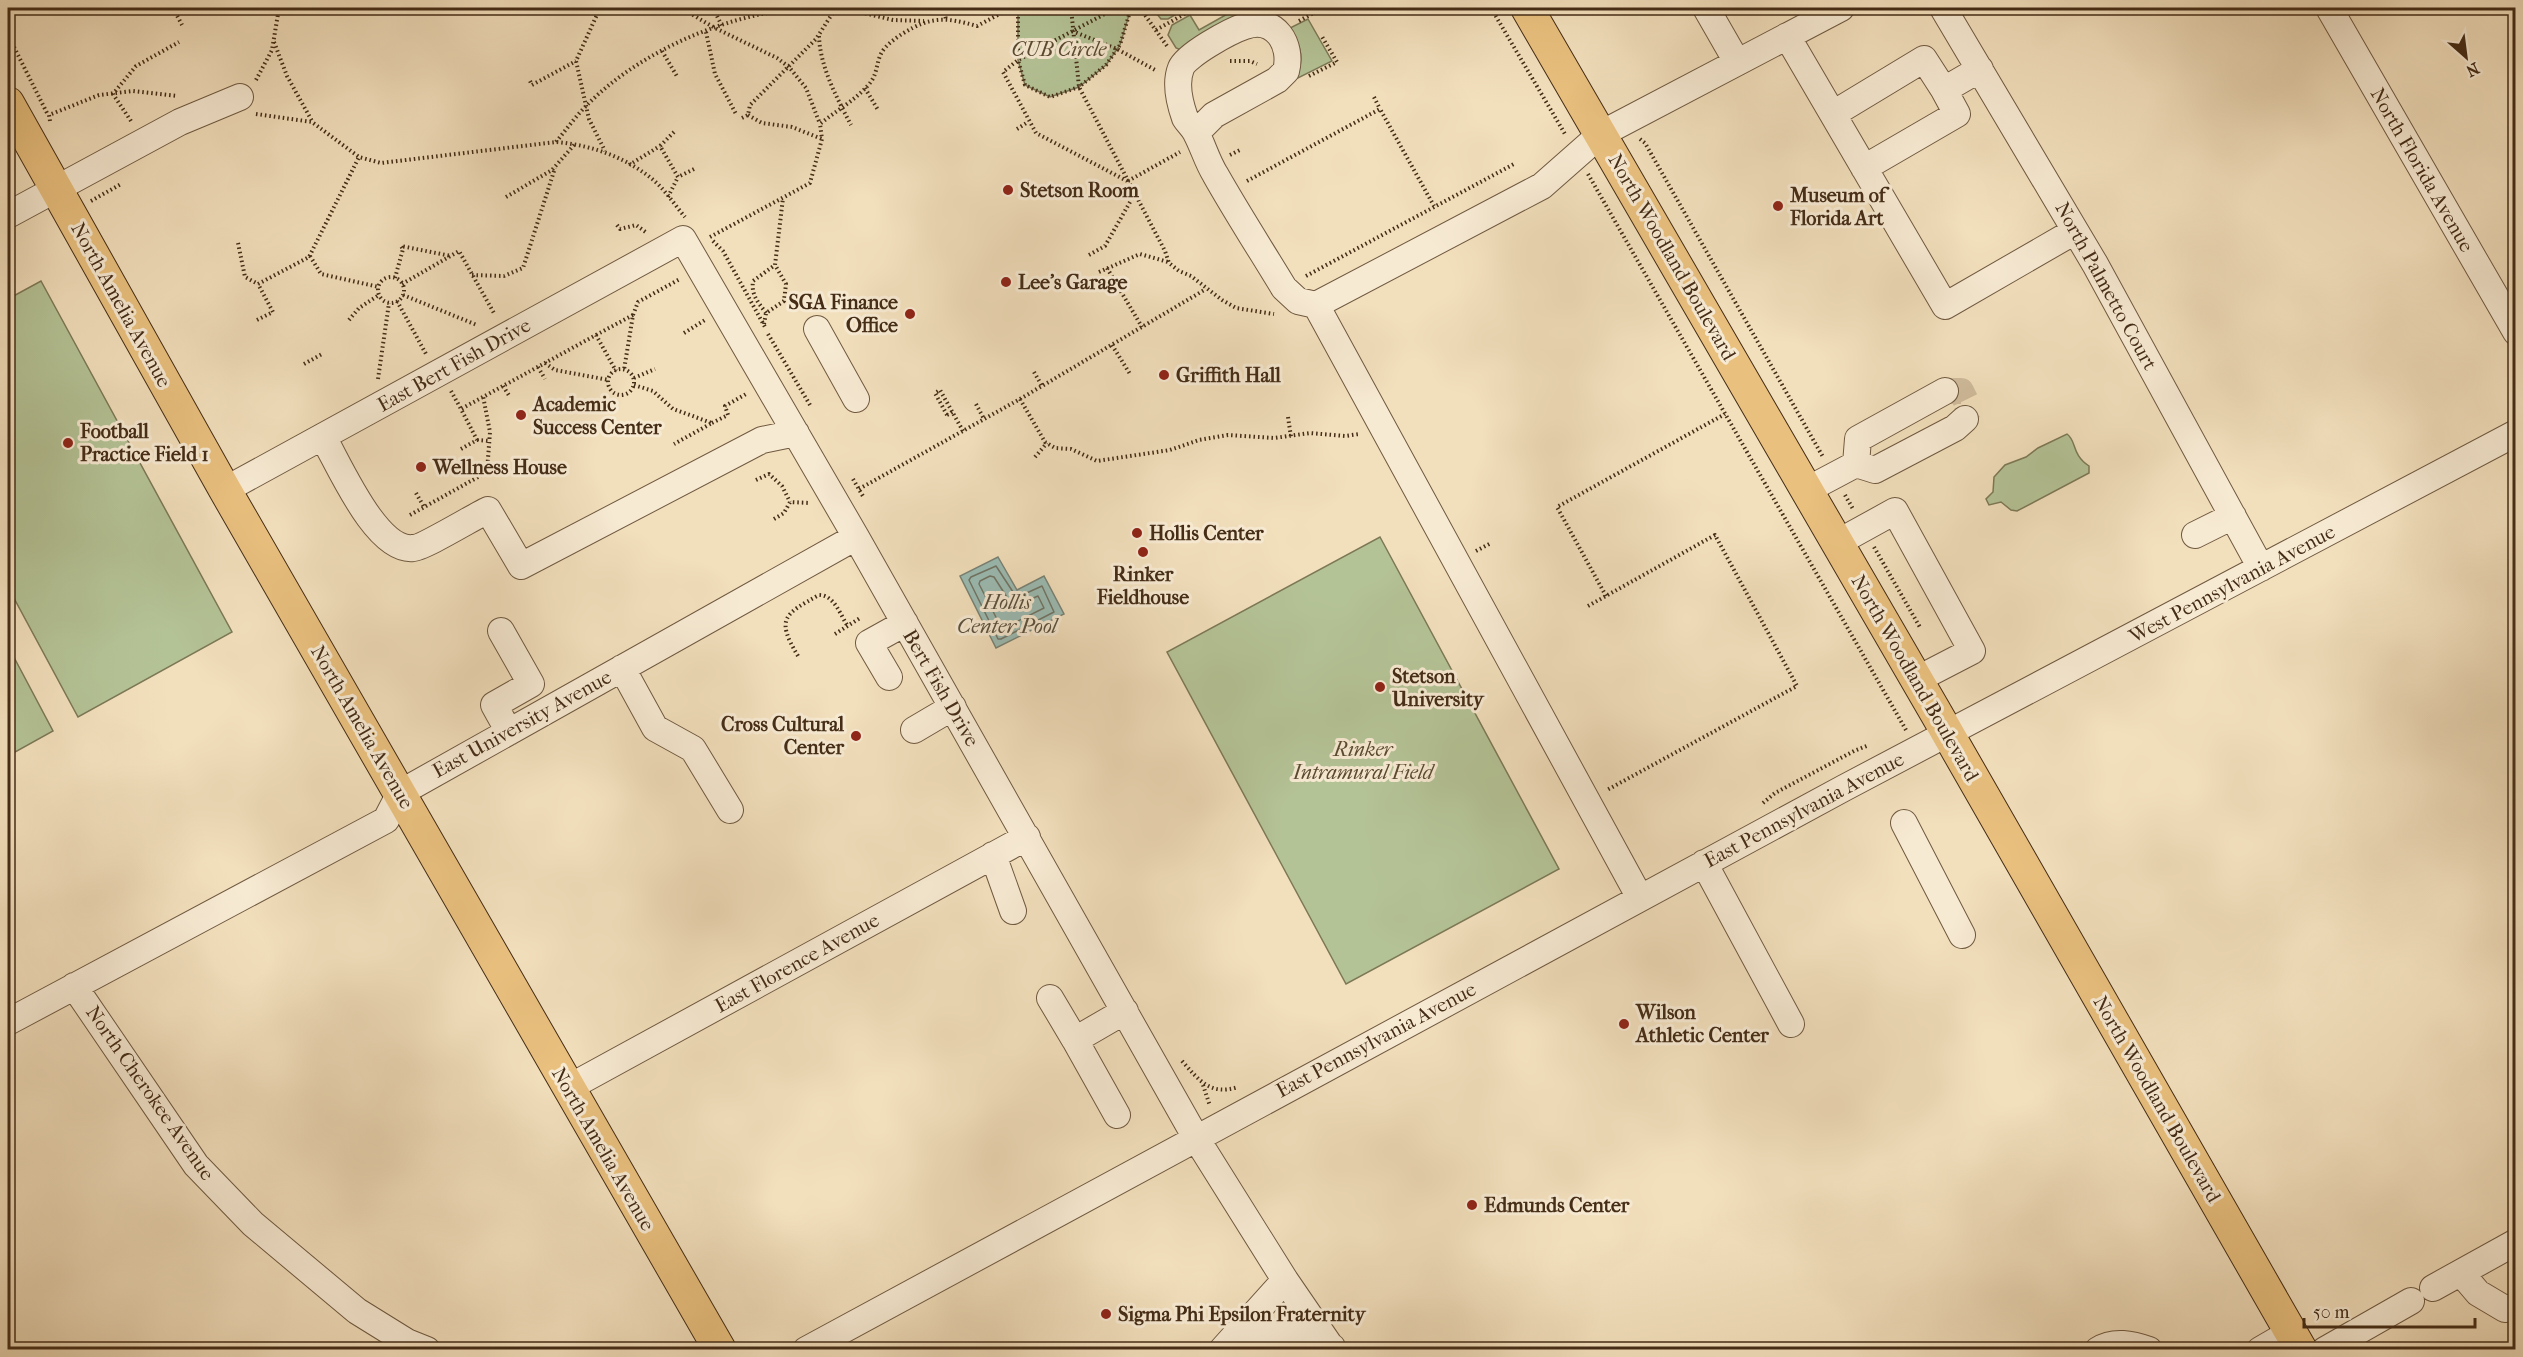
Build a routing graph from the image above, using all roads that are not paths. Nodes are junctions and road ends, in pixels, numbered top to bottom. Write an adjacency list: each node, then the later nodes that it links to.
1 (1527, 8): 13 (main road, North Woodland Boulevard)
2 (1706, 8): 7 (street)
3 (1841, 8): 6 (street)
4 (1943, 8): 8 (street, North Palmetto Court)
5 (2329, 8): 22 (street, North Florida Avenue)
6 (1787, 36): 7 (street); 12 (street)
7 (1737, 62): 13 (street)
8 (1980, 69): 9 (street); 19 (street, North Palmetto Court)
9 (1944, 90): 12 (street); 15 (street)
10 (240, 97): 16 (street)
11 (8, 103): 16 (main road, North Amelia Avenue)
12 (1833, 114): 15 (street)
13 (1611, 128): 20 (street); 31 (main road, North Woodland Boulevard)
14 (1197, 138): 14 (street); 20 (street)
15 (1864, 168): 19 (street)
16 (65, 184): 17 (street); 30 (main road, North Amelia Avenue)
17 (8, 215)
18 (691, 230): 26 (street, Bert Fish Drive); 28 (street, East Bert Fish Drive)
19 (2076, 231): 32 (street, North Palmetto Court)
20 (1316, 305): 52 (street)
21 (816, 329): 24 (street)
22 (2516, 332)
23 (1945, 391): 29 (street)
24 (856, 399)
25 (1965, 419): 29 (street)
26 (796, 433): 28 (street); 34 (street, Bert Fish Drive)
27 (2516, 433): 36 (street, West Pennsylvania Avenue)
28 (323, 436): 30 (street, East Bert Fish Drive)
29 (1857, 464): 31 (street)
30 (225, 490): 46 (main road, North Amelia Avenue)
31 (1807, 490): 35 (main road, North Woodland Boulevard)
32 (2233, 516): 33 (street); 36 (street, North Palmetto Court)
33 (2194, 535)
34 (856, 537): 37 (street, Bert Fish Drive); 39 (street, East University Avenue)
35 (1837, 543): 40 (main road, North Woodland Boulevard); 40 (street)
36 (2261, 568): 45 (street, West Pennsylvania Avenue)
37 (904, 623): 41 (street); 42 (street, Bert Fish Drive)
38 (501, 631): 44 (street)
39 (622, 668): 44 (street, East University Avenue); 47 (street)
40 (1929, 673): 45 (main road, North Woodland Boulevard)
41 (888, 677)
42 (953, 707): 43 (street); 49 (street, Bert Fish Drive)
43 (914, 730)
44 (509, 732): 46 (street, East University Avenue)
45 (1948, 735): 51 (street, East Pennsylvania Avenue); 68 (main road, North Woodland Boulevard)
46 (400, 793): 55 (street); 61 (main road, North Amelia Avenue)
47 (730, 810)
48 (1904, 824): 54 (street)
49 (1027, 837): 50 (street, East Florence Avenue); 57 (street, Bert Fish Drive)
50 (993, 855): 53 (street); 61 (street, East Florence Avenue)
51 (1704, 863): 52 (street, East Pennsylvania Avenue); 59 (street)
52 (1640, 898): 63 (street, East Pennsylvania Avenue)
53 (1013, 910)
54 (1962, 935)
55 (74, 986): 58 (street); 71 (street, North Cherokee Avenue)
56 (1050, 998): 60 (street)
57 (1125, 1011): 60 (street); 63 (street, Bert Fish Drive)
58 (8, 1022)
59 (1791, 1024)
60 (1075, 1040): 62 (street)
61 (568, 1088): 72 (main road, North Amelia Avenue)
62 (1117, 1115)
63 (1196, 1138): 66 (street, Bert Fish Drive); 73 (street, East Pennsylvania Avenue)
64 (2516, 1242): 65 (street)
65 (2461, 1273): 67 (street); 77 (street)
66 (1285, 1280): 69 (street, Bert Fish Drive); 70 (street)
67 (2516, 1307)
68 (2296, 1341): 76 (street)
69 (1333, 1348): 70 (street)
70 (1222, 1349)
71 (427, 1350)
72 (720, 1350)
73 (806, 1350)
74 (2098, 1350): 75 (street)
75 (2149, 1350)
76 (2260, 1350)
77 (2325, 1350)

